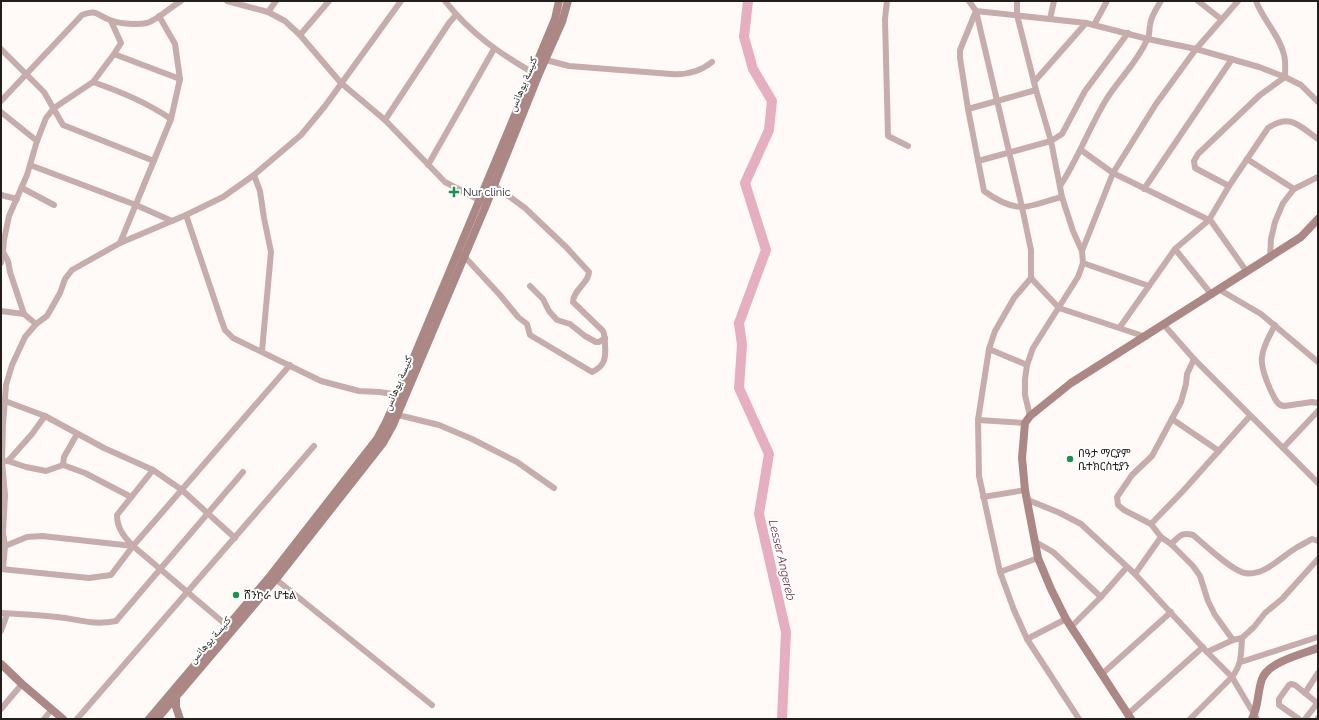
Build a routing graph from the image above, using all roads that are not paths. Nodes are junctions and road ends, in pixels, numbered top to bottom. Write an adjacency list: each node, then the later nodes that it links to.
1 (181, 1): 22 (street)
2 (227, 1): 19 (street)
3 (276, 1): 19 (street)
4 (329, 1): 29 (street)
5 (401, 1): 44 (street)
6 (445, 1): 20 (street)
7 (560, 1): 35 (street)
8 (568, 1): 35 (street, كنيسة يوهانس)
9 (886, 1): 57 (street)
10 (969, 1): 18 (street)
11 (1017, 1): 21 (street)
12 (1054, 1): 23 (street)
13 (1107, 1): 27 (street)
14 (1161, 1): 30 (street)
15 (1198, 1): 24 (street)
16 (1238, 1): 24 (street)
17 (1256, 1): 40 (street)
18 (976, 11): 21 (street); 47 (street); 50 (street)
19 (268, 12): 29 (street)
20 (456, 15): 32 (street); 53 (street)
21 (1017, 15): 23 (street); 43 (street)
22 (159, 16): 25 (street); 41 (street)
23 (1050, 19): 26 (street)
24 (1221, 19): 33 (street)
25 (111, 21): 34 (street); 38 (street)
26 (1086, 22): 27 (street); 43 (street)
27 (1094, 24): 28 (street)
28 (1128, 33): 30 (street); 56 (street)
29 (300, 36): 44 (street)
30 (1148, 39): 33 (street); 58 (street)
31 (1, 49): 38 (street)
32 (494, 49): 39 (street); 63 (street)
33 (1196, 49): 36 (street); 65 (street)
34 (114, 54): 41 (street); 42 (street)
35 (542, 59): 37 (street); 39 (street)
36 (1232, 59): 40 (street); 72 (street)
37 (712, 62)
38 (26, 73): 46 (street); 49 (street)
39 (535, 74): 68 (street)
40 (1285, 77): 48 (street); 70 (street)
41 (180, 79): 52 (street)
42 (93, 82): 49 (street); 52 (street)
43 (1034, 82): 45 (street)
44 (341, 83): 53 (street); 66 (street)
45 (1036, 90): 47 (street); 56 (street)
46 (1, 101)
47 (997, 101): 50 (street); 59 (street)
48 (1318, 102)
49 (54, 108): 55 (street); 62 (street)
50 (968, 109): 61 (street)
51 (1, 112): 55 (street)
52 (171, 119): 62 (street)
53 (385, 120): 63 (street)
54 (1318, 139): 60 (street)
55 (37, 141): 64 (street)
56 (1051, 141): 59 (street); 69 (street)
57 (908, 146)
58 (1081, 150): 65 (street); 69 (street)
59 (1009, 152): 61 (street); 80 (street)
60 (1247, 159): 70 (street); 73 (street)
61 (978, 160): 80 (street)
62 (154, 161): 79 (street)
63 (428, 164): 77 (street)
64 (30, 165): 71 (street); 79 (street)
65 (1113, 173): 72 (street); 87 (street)
66 (254, 176): 81 (street); 109 (street)
67 (1318, 177): 73 (street)
68 (490, 183): 77 (street); 107 (street)
69 (1060, 186): 75 (street)
70 (1229, 186): 83 (street)
71 (22, 188): 76 (street); 78 (street)
72 (1144, 189): 83 (street)
73 (1294, 189): 90 (street)
74 (1, 195): 76 (street)
75 (1062, 197): 80 (street); 87 (street)
76 (17, 199): 88 (street)
77 (483, 202): 89 (street)
78 (54, 205)
79 (136, 205): 84 (street); 85 (street)
80 (1022, 207): 94 (street)
81 (186, 215): 84 (street); 109 (street)
82 (1318, 219): 90 (street)
83 (1209, 220): 86 (street); 93 (street)
84 (172, 221): 85 (street)
85 (120, 243): 102 (street)
86 (1175, 249): 96 (street); 98 (street)
87 (1082, 251): 92 (street)
88 (3, 252): 91 (street); 101 (street)
89 (461, 253): 107 (street); 114 (street)
90 (1270, 258): 93 (street)
91 (1, 263)
92 (1083, 263): 96 (street); 99 (street)
93 (1247, 272): 97 (street)
94 (1031, 278): 99 (street); 108 (street)
95 (530, 286): 107 (street)
96 (1150, 286): 105 (street)
97 (1220, 290): 98 (street); 104 (street)
98 (1212, 295): 103 (street)
99 (1059, 308): 105 (street); 113 (street)
100 (1, 311): 101 (street)
101 (24, 314): 102 (street)
102 (36, 324): 115 (street)
103 (1164, 324): 106 (street); 110 (street)
104 (1275, 325): 111 (street); 116 (street)
105 (1120, 327): 106 (street)
106 (1146, 337): 123 (street)
107 (604, 338)
108 (989, 350): 113 (street); 122 (street)
109 (262, 351): 112 (street)
110 (1194, 359): 120 (street); 121 (street)
111 (1318, 362)
112 (290, 365): 114 (street); 135 (street)
113 (1027, 365): 123 (street)
114 (402, 395): 118 (street)
115 (5, 401): 119 (street); 124 (street)
116 (1318, 403)
117 (1318, 411): 127 (street)
118 (394, 414): 134 (street); 158 (street)
119 (44, 416): 125 (street); 129 (street)
120 (1250, 416): 127 (street); 128 (street)
121 (1172, 419): 128 (street); 142 (street)
122 (978, 420): 123 (street); 139 (street)
123 (1028, 420): 136 (street)
124 (2, 425): 129 (street)
125 (77, 434): 130 (street); 131 (street)
126 (314, 446): 145 (street)
127 (1283, 448): 133 (street)
128 (1219, 451): 142 (street)
129 (4, 462): 130 (street); 137 (street)
130 (63, 465): 138 (street)
131 (153, 470): 135 (street); 138 (street)
132 (243, 472): 141 (street)
133 (1318, 483)
134 (554, 488)
135 (182, 490): 141 (street); 150 (street)
136 (1025, 490): 139 (street); 140 (street)
137 (3, 494): 143 (street)
138 (131, 497): 150 (street)
139 (984, 497): 156 (street)
140 (1028, 500): 146 (street); 153 (street)
141 (207, 514): 145 (street); 155 (street)
142 (1151, 524): 144 (street)
143 (2, 533): 149 (street)
144 (1161, 537): 148 (street); 157 (street)
145 (235, 538): 159 (street)
146 (1034, 541): 151 (street); 160 (street)
147 (1318, 541): 148 (street)
148 (1171, 544): 170 (street)
149 (5, 546): 150 (street); 154 (street)
150 (133, 546): 154 (street); 155 (street)
151 (1038, 558): 156 (street); 163 (street)
152 (1318, 559): 168 (street)
153 (1127, 567): 157 (street); 160 (street)
154 (2, 569)
155 (159, 569): 159 (street); 162 (street)
156 (1000, 572): 169 (street)
157 (1135, 574): 161 (street)
158 (273, 577): 165 (street); 181 (street)
159 (187, 592): 165 (street); 190 (street)
160 (1101, 597): 164 (street)
161 (1171, 612): 172 (street); 176 (street)
162 (4, 613): 166 (street)
163 (1066, 619): 164 (street); 169 (street)
164 (1071, 627): 176 (street)
165 (230, 629): 180 (street, كنيسة يوهانس); 184 (street)
166 (1, 631)
167 (1318, 637): 173 (street)
168 (1242, 638): 170 (street); 173 (street)
169 (1028, 639): 194 (street)
170 (1233, 640): 172 (street)
171 (1318, 648): 187 (street)
172 (1205, 650): 177 (street); 185 (street)
173 (1241, 662): 177 (street)
174 (1, 664): 178 (street)
175 (1318, 673): 179 (street)
176 (1102, 674): 185 (street)
177 (1232, 677): 187 (street); 195 (street)
178 (22, 684): 182 (street); 183 (street)
179 (1304, 693): 186 (street); 197 (street)
180 (176, 697): 184 (street, كنيسة يوهانس); 193 (street)
181 (432, 704)
182 (1, 709)
183 (52, 709): 188 (street); 189 (street)
184 (160, 714): 191 (street); 192 (street)
185 (1129, 716)
186 (1290, 716): 196 (street)
187 (1255, 717)
188 (44, 719)
189 (63, 719)
190 (77, 719)
191 (149, 719)
192 (177, 719)
193 (180, 719)
194 (1079, 719)
195 (1190, 719)
196 (1299, 719)
197 (1305, 719)

